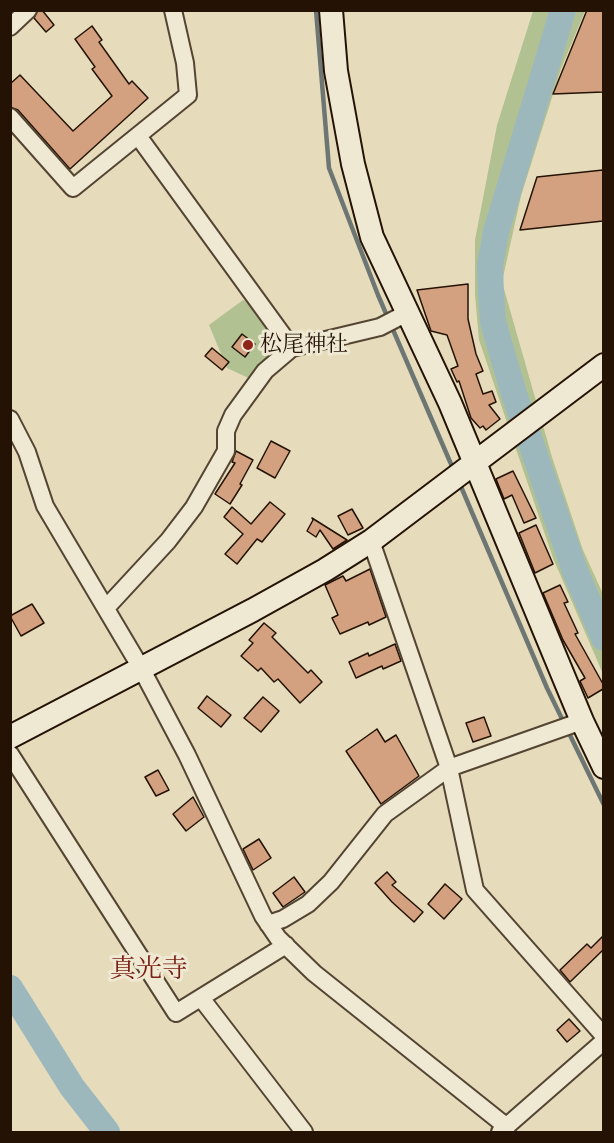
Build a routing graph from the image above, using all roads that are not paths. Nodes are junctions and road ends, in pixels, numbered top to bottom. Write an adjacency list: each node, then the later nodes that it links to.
1 (28, 10): 4 (street)
2 (173, 10): 6 (street)
3 (331, 10): 7 (street)
4 (10, 27)
5 (10, 117): 6 (street)
6 (138, 136): 8 (street)
7 (407, 313): 8 (street); 11 (street)
8 (292, 348): 13 (street)
9 (603, 365): 11 (street)
10 (10, 419): 13 (street)
11 (475, 461): 12 (street); 15 (street)
12 (371, 541): 14 (street); 19 (street)
13 (106, 608): 14 (street)
14 (141, 668): 16 (street); 20 (street)
15 (582, 721): 18 (street); 19 (street)
16 (10, 738)
17 (10, 754): 22 (street)
18 (603, 766)
19 (449, 768): 20 (street); 23 (street)
20 (268, 924): 21 (street)
21 (286, 945): 22 (street); 25 (street)
22 (201, 998): 26 (street)
23 (603, 1036)
24 (603, 1041): 25 (street)
25 (503, 1130)
26 (304, 1132)

